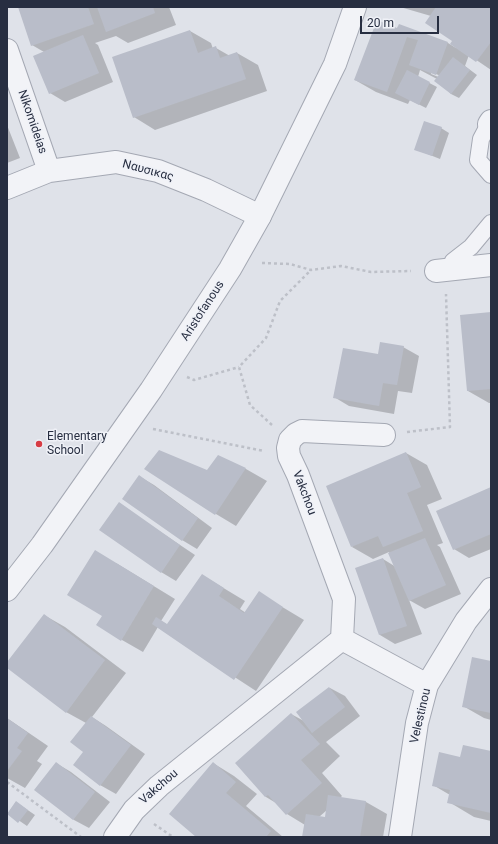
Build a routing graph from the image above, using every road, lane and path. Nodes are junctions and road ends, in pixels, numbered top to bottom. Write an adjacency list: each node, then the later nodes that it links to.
1 (355, 7): 7 (street, Aristofanous)
2 (7, 50): 4 (street, Nikomideias)
3 (490, 123): 5 (lane)
4 (49, 172): 6 (street, Ναυσικας); 7 (street, Ναυσικας)
5 (491, 175)
6 (7, 188)
7 (260, 216): 9 (street, Aristofanous)
8 (491, 223): 12 (lane)
9 (240, 252): 11 (path); 14 (street, Aristofanous)
10 (491, 265): 12 (street)
11 (311, 270): 12 (path); 13 (path)
12 (445, 270): 17 (path)
13 (239, 367): 14 (path); 15 (path)
14 (165, 370): 16 (street, Aristofanous)
15 (270, 423)
16 (127, 424): 18 (path); 20 (street, Aristofanous)
17 (384, 435): 21 (street, Vakchou)
18 (270, 452)
19 (491, 589): 22 (street, Velestinou)
20 (7, 590)
21 (342, 639): 22 (street); 25 (street, Vakchou)
22 (427, 685): 26 (street, Velestinou)
23 (7, 782): 24 (path)
24 (81, 837)
25 (115, 837)
26 (400, 837)

